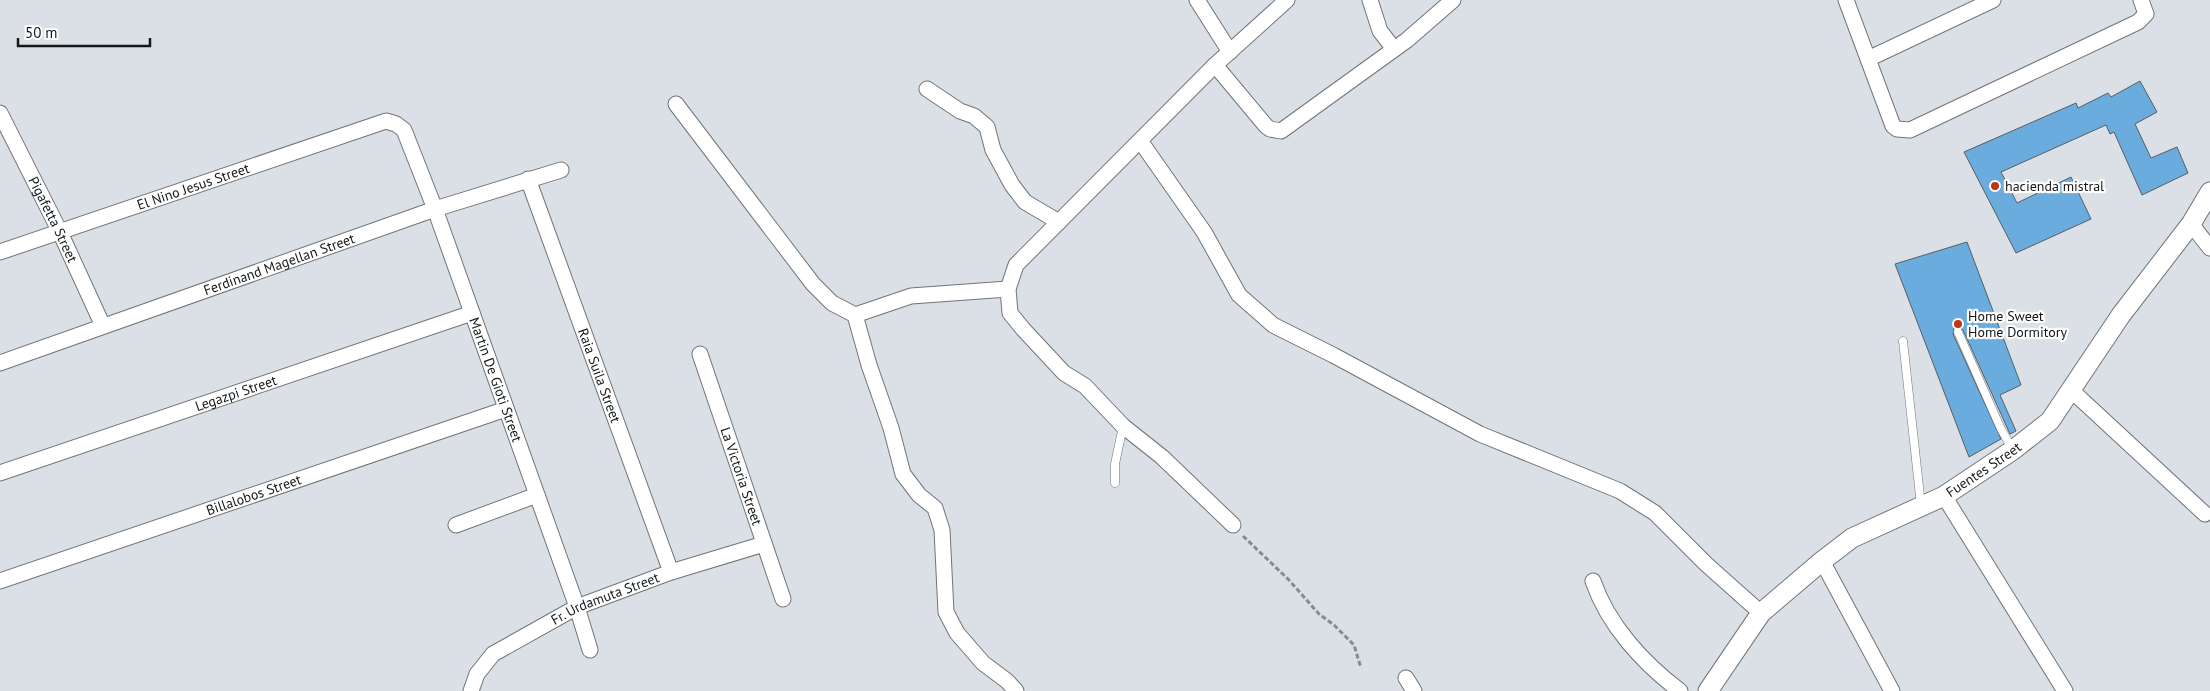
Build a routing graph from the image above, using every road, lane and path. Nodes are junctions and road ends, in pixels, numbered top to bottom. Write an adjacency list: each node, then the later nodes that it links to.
1 (1197, 0): 9 (street)
2 (1287, 0): 9 (street)
3 (1370, 0): 8 (street)
4 (1453, 0): 8 (street)
5 (1846, 0): 10 (street)
6 (1993, 0): 10 (street)
7 (2141, 0): 10 (street)
8 (1394, 49): 11 (street)
9 (1230, 52): 11 (street)
10 (1868, 59)
11 (1215, 65): 17 (street)
12 (927, 89): 22 (street)
13 (676, 104): 29 (street)
14 (0, 113): 16 (street, Pigafetta Street)
15 (386, 121): 21 (street, Martin De Gioti Street); 24 (street, El Nino Jesus Street)
16 (6, 138): 24 (street, Pigafetta Street)
17 (1141, 142): 22 (street); 54 (street)
18 (561, 170): 19 (street, Ferdinand Magellan Street)
19 (528, 179): 21 (street, Ferdinand Magellan Street); 49 (street, Raia Suila Street)
20 (2210, 192): 23 (street, Fuentes Street)
21 (435, 209): 28 (street, Martin De Gioti Street); 30 (street, Ferdinand Magellan Street)
22 (1060, 222): 27 (street)
23 (2191, 224): 25 (street); 35 (street, Fuentes Street)
24 (59, 230): 26 (street, El Nino Jesus Street); 30 (street, Pigafetta Street)
25 (2210, 248)
26 (0, 252)
27 (1008, 289): 29 (street); 37 (street)
28 (472, 313): 36 (street, Martin De Gioti Street); 39 (street, Legazpi Street)
29 (855, 315): 59 (street)
30 (104, 326): 34 (street, Ferdinand Magellan Street)
31 (1958, 332): 38 (lane)
32 (1903, 340): 43 (lane)
33 (700, 354): 47 (street, La Victoria Street)
34 (0, 363)
35 (2071, 390): 38 (street, Fuentes Street); 44 (street)
36 (506, 409): 41 (street, Martin De Gioti Street); 51 (street, Billalobos Street)
37 (1123, 426): 40 (lane); 46 (street)
38 (2012, 450): 42 (street, Fuentes Street)
39 (0, 473)
40 (1115, 483)
41 (537, 494): 45 (street); 53 (street, Martin De Gioti Street)
42 (1944, 496): 43 (street, Fuentes Street); 64 (street)
43 (1921, 506): 48 (street, Fuentes Street)
44 (2205, 514)
45 (456, 525)
46 (1233, 525): 56 (path)
47 (764, 544): 49 (street, Fr. Urdamuta Street); 52 (street, La Victoria Street)
48 (1822, 561): 54 (street, Fuentes Street); 63 (street)
49 (671, 572): 53 (street, Fr. Urdamuta Street)
50 (1593, 580): 61 (street)
51 (0, 582)
52 (783, 599)
53 (577, 606): 55 (street, Martin De Gioti Street); 58 (street, Fr. Urdamuta Street)
54 (1761, 614): 62 (street, Fuentes Street)
55 (590, 650)
56 (1361, 668)
57 (1406, 678): 60 (street)
58 (471, 691)
59 (1016, 691)
60 (1414, 691)
61 (1680, 691)
62 (1708, 691)
63 (1892, 691)
64 (2065, 691)

